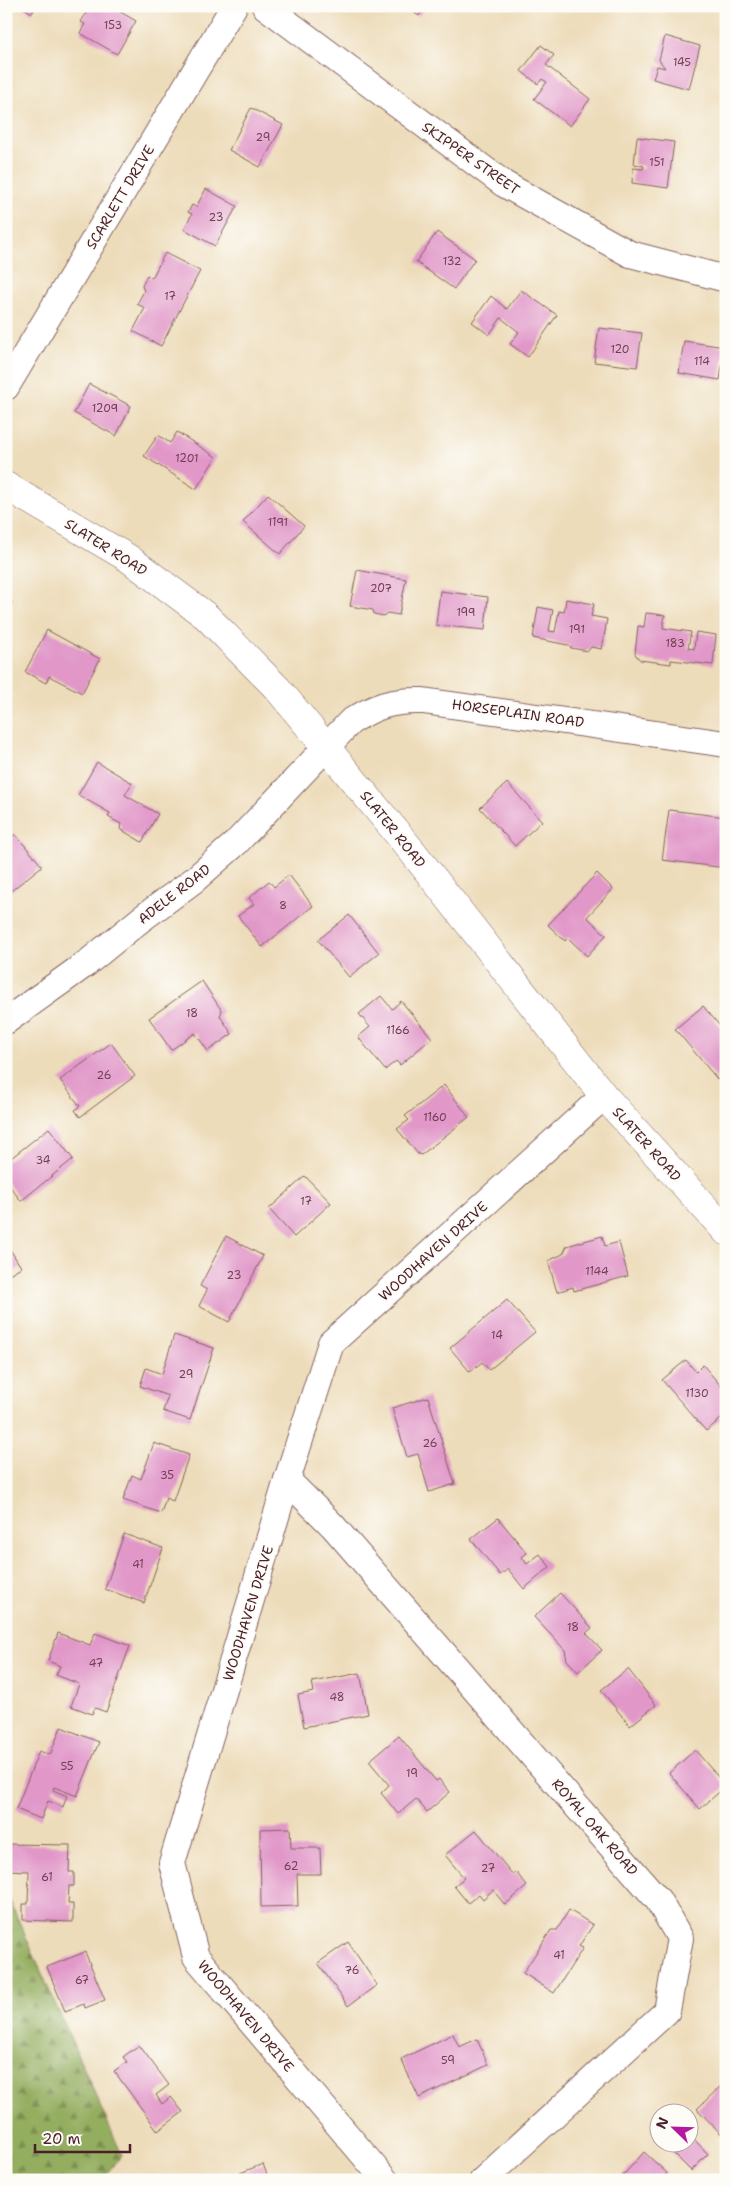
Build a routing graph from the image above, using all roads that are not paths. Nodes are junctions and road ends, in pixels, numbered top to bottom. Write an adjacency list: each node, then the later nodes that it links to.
1 (234, 6): 4 (street, SCARLETT DRIVE)
2 (266, 6): 3 (street, SKIPPER STREET)
3 (726, 279)
4 (6, 387)
5 (6, 486): 7 (main road, SLATER ROAD)
6 (726, 744): 7 (street, HORSEPLAIN ROAD)
7 (326, 747): 8 (street, ADELE ROAD); 9 (main road, SLATER ROAD)
8 (6, 1021)
9 (604, 1096): 10 (main road, SLATER ROAD); 11 (street, WOODHAVEN DRIVE)
10 (726, 1232)
11 (287, 1480): 12 (street, WOODHAVEN DRIVE); 13 (street, ROYAL OAK ROAD)
12 (385, 2180)
13 (483, 2180)

